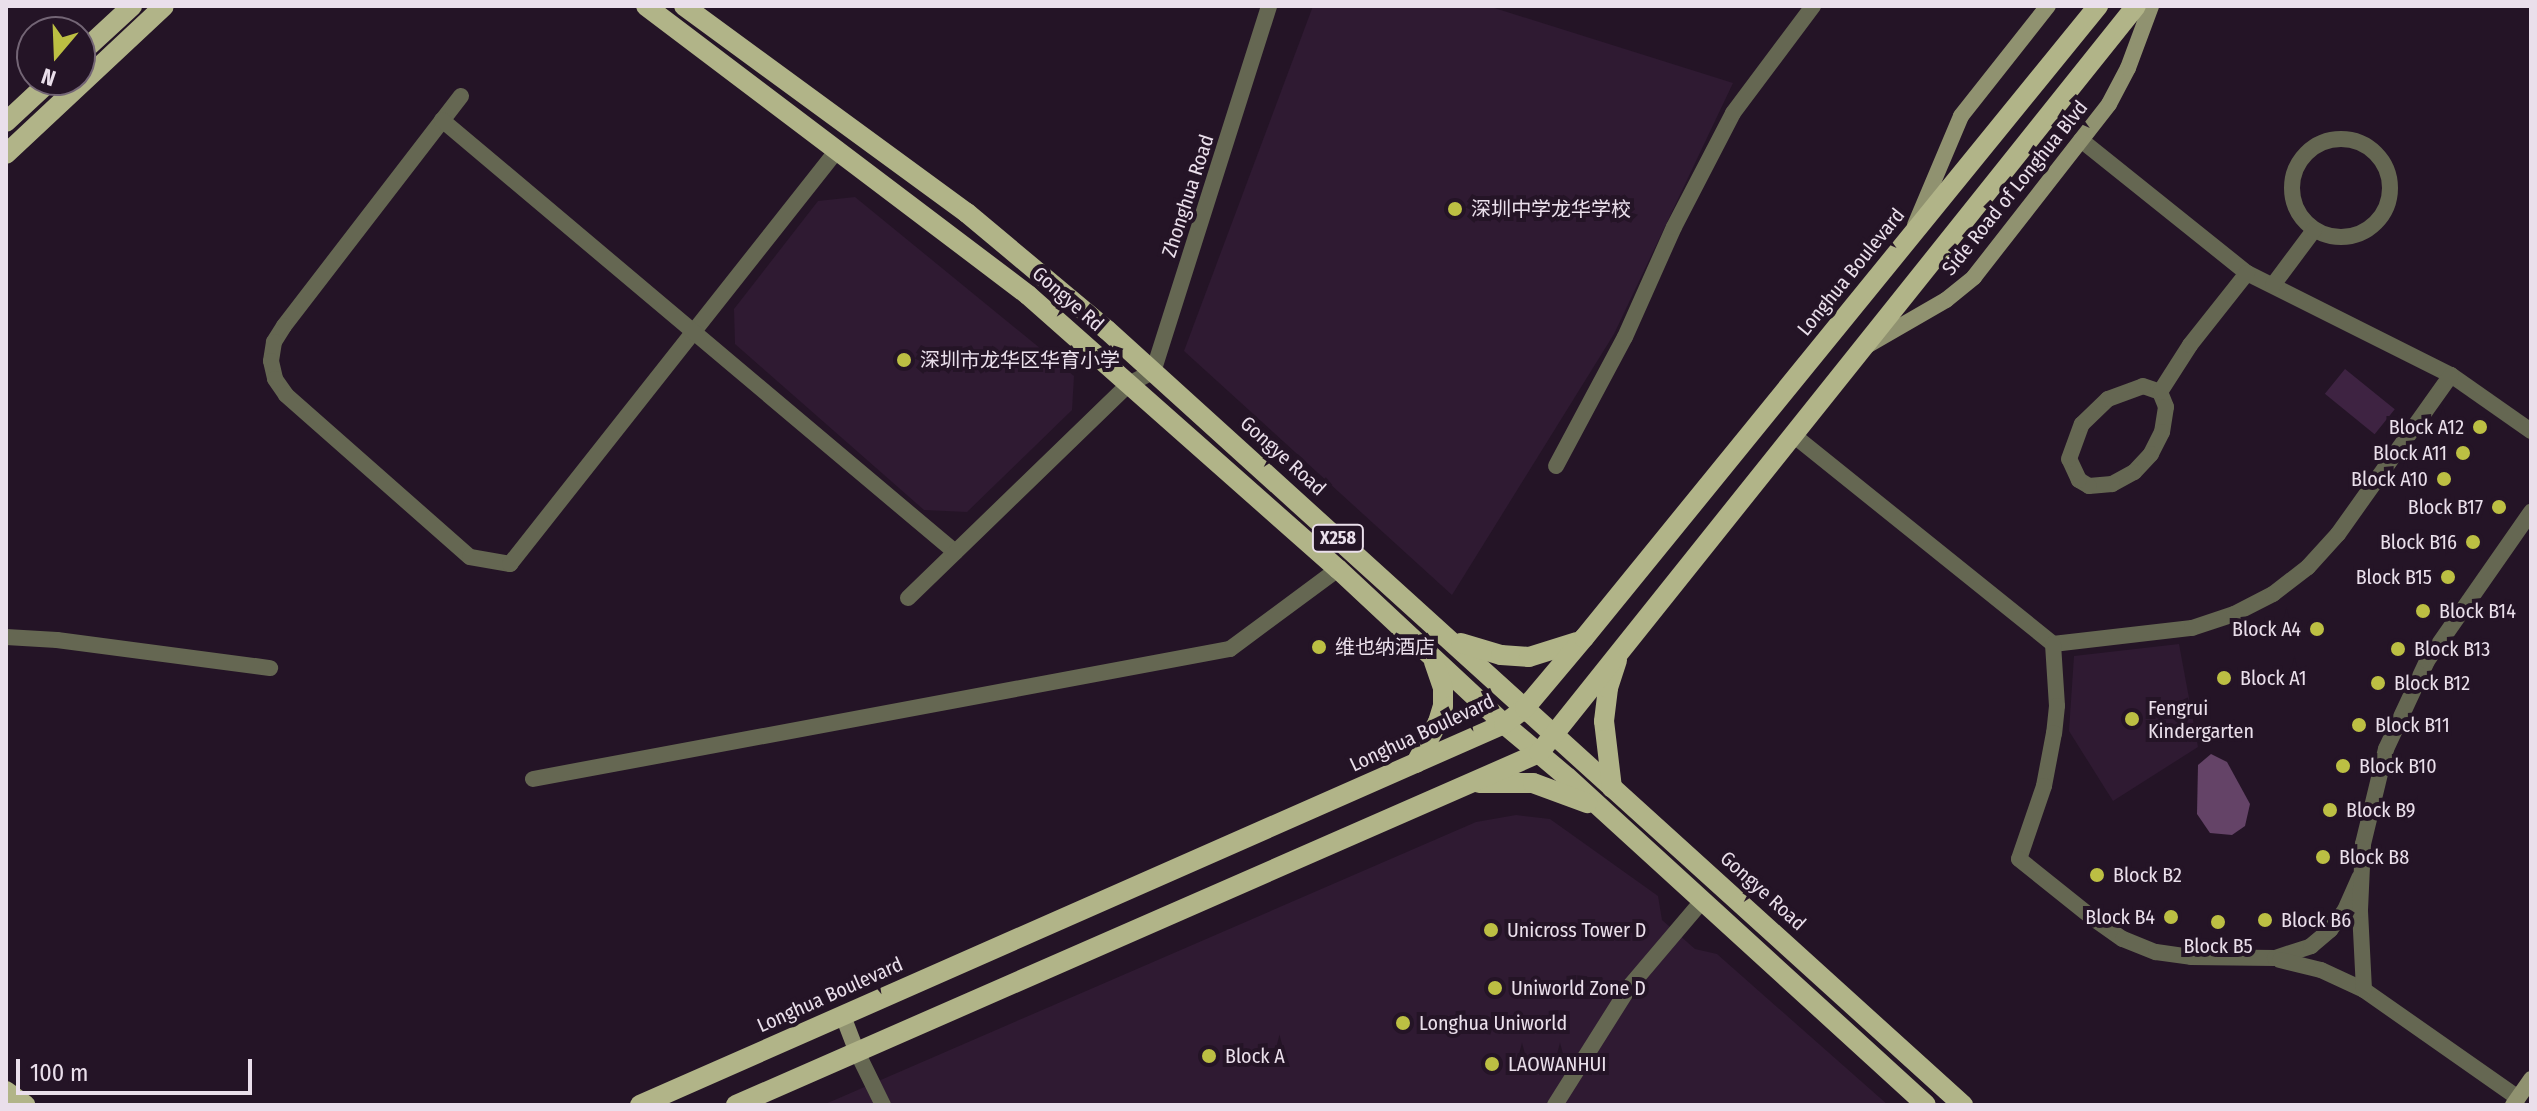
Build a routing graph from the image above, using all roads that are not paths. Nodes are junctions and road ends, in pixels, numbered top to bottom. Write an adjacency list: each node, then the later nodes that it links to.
1 (164, 6): 18 (main road)
2 (646, 6): 17 (main road, Gongye Rd / X258)
3 (684, 6): 25 (main road, Gongye Road / X258)
4 (1269, 6): 25 (street, Zhonghua Road)
5 (1813, 6): 31 (street)
6 (2048, 6): 20 (main road)
7 (2098, 6): 20 (main road, Longhua Boulevard)
8 (2136, 6): 24 (main road)
9 (2151, 6): 16 (main road, Side Road of Longhua Blvd)
10 (122, 9): 11 (main road)
11 (96, 37)
12 (34, 96): 15 (main road)
13 (461, 96): 14 (street)
14 (442, 120): 23 (street); 23 (street)
15 (6, 122)
16 (2081, 140): 21 (street); 24 (main road, Side Road of Longhua Blvd)
17 (838, 149): 23 (street); 27 (main road, Gongye Rd / X258)
18 (6, 154)
19 (2314, 230): 19 (street); 22 (street)
20 (1910, 237): 38 (main road, Longhua Boulevard)
21 (2247, 273): 22 (street); 28 (street)
22 (2273, 285): 26 (street)
23 (694, 332): 33 (street)
24 (1859, 349): 30 (main road)
25 (1153, 372): 27 (street); 36 (main road, Gongye Road / X258)
26 (2451, 375): 29 (street); 40 (street)
27 (1129, 384): 33 (street); 34 (main road, Gongye Rd / X258)
28 (2160, 392): 28 (street)
29 (2531, 431)
30 (1792, 434): 39 (main road); 40 (street)
31 (1556, 466)
32 (2531, 512): 52 (street)
33 (955, 552): 35 (street)
34 (1338, 569): 41 (main road, Gongye Rd / X258); 48 (street)
35 (908, 598)
36 (1447, 636): 38 (main road); 43 (main road, Gongye Road / X258)
37 (6, 637): 42 (street)
38 (1584, 638): 43 (main road, Longhua Boulevard)
39 (1625, 642): 45 (main road); 50 (main road)
40 (2053, 644): 54 (street)
41 (1430, 655): 44 (main road, Gongye Rd / X258); 47 (main road)
42 (270, 668)
43 (1525, 708): 44 (main road, Longhua Boulevard); 45 (main road, Gongye Road / X258)
44 (1504, 724): 46 (main road, X258); 47 (main road, Longhua Boulevard)
45 (1553, 733): 46 (main road); 50 (main road, Gongye Road / X258)
46 (1539, 753): 49 (main road); 51 (main road, X258)
47 (1416, 763): 56 (main road, Longhua Boulevard)
48 (533, 779)
49 (1471, 783): 51 (main road); 57 (main road)
50 (1612, 788): 67 (main road, Gongye Road / X258)
51 (1620, 825): 53 (main road, X258)
52 (2360, 877): 54 (street); 55 (street)
53 (1703, 900): 65 (street); 66 (main road, X258)
54 (2275, 958): 55 (street)
55 (2364, 990): 60 (street)
56 (843, 1016): 57 (main road); 62 (main road, Longhua Boulevard)
57 (857, 1052): 63 (main road); 64 (street)
58 (2531, 1079): 60 (main road)
59 (6, 1091): 61 (main road)
60 (2515, 1101)
61 (25, 1105)
62 (640, 1105)
63 (736, 1105)
64 (883, 1105)
65 (1555, 1105)
66 (1926, 1105)
67 (1963, 1105)

